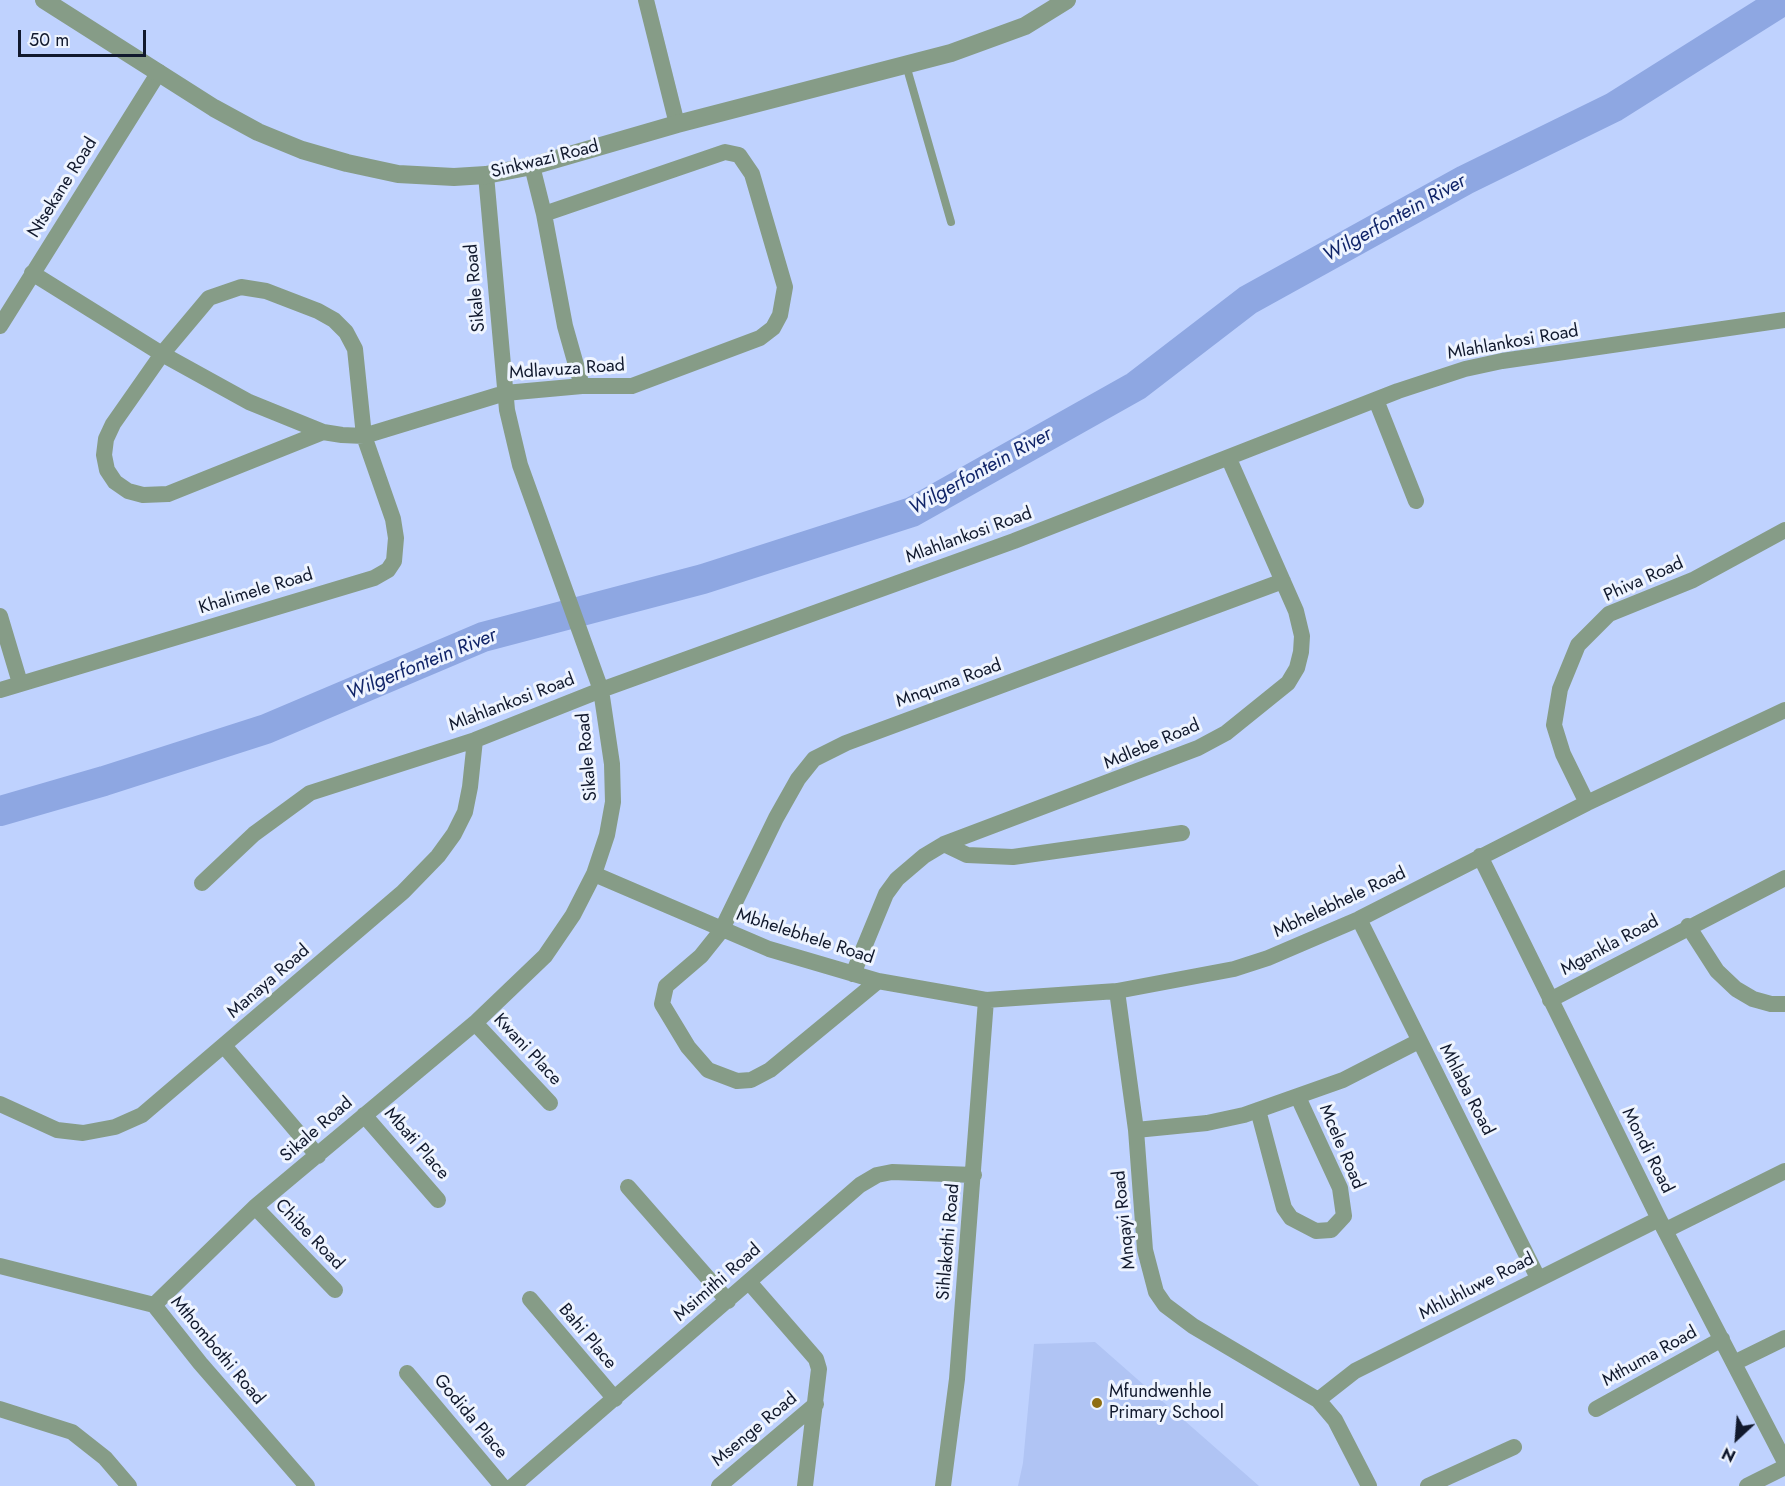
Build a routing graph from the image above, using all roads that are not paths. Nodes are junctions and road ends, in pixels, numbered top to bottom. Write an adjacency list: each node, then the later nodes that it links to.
1 (44, 0): 5 (street, Sinkwazi Road)
2 (646, 0): 6 (street)
3 (1067, 0): 4 (street, Sinkwazi Road)
4 (906, 64): 6 (street, Sinkwazi Road); 10 (lane)
5 (159, 72): 8 (street, Sinkwazi Road); 11 (street, Ntsekane Road)
6 (677, 124): 7 (street, Sinkwazi Road)
7 (532, 166): 8 (street, Sinkwazi Road); 9 (street)
8 (486, 175): 16 (street, Sikale Road)
9 (544, 214): 15 (street); 15 (street, Mdlavuza Road)
10 (951, 222)
11 (32, 273): 13 (street, Ntsekane Road); 14 (street, Mdlavuza Road)
12 (1785, 320): 17 (street, Mlahlankosi Road)
13 (0, 326)
14 (162, 354): 18 (street, Mdlavuza Road); 18 (street, Khalimele Road); 19 (street, Khalimele Road)
15 (582, 386): 16 (street, Mdlavuza Road)
16 (504, 393): 19 (street, Mdlavuza Road); 27 (street, Sikale Road)
17 (1376, 400): 20 (street, Mlahlankosi Road); 21 (street)
18 (323, 432): 19 (street, Mdlavuza Road)
19 (364, 436): 25 (street, Khalimele Road)
20 (1229, 459): 23 (street, Mdlebe Road); 27 (street, Mlahlankosi Road)
21 (1416, 501)
22 (1785, 530): 30 (street, Phiva Road)
23 (1283, 581): 32 (street, Mdlebe Road); 39 (street, Mnquma Road)
24 (0, 616): 25 (street)
25 (20, 683): 26 (street, Khalimele Road)
26 (0, 690)
27 (601, 690): 29 (street, Mlahlankosi Road); 34 (street, Sikale Road)
28 (1785, 710): 30 (street, Mbhelebhele Road)
29 (475, 740): 36 (street, Mlahlankosi Road); 48 (street, Manaya Road)
30 (1587, 803): 33 (street, Mbhelebhele Road)
31 (1182, 833): 32 (street)
32 (944, 844): 40 (street, Mdlebe Road)
33 (1480, 856): 37 (street, Mbhelebhele Road); 44 (street, Mondi Road)
34 (594, 874): 39 (street, Mbhelebhele Road); 46 (street, Sikale Road)
35 (1785, 878): 38 (street, Mgankla Road)
36 (202, 883)
37 (1359, 919): 42 (street, Mbhelebhele Road); 47 (street, Mhlaba Road)
38 (1688, 926): 44 (street, Mgankla Road); 45 (street, Mgankla Road)
39 (721, 931): 40 (street, Mbhelebhele Road); 41 (street, Mbhelebhele Road)
40 (853, 974): 41 (street, Mbhelebhele Road)
41 (878, 981): 43 (street, Mbhelebhele Road)
42 (1118, 991): 43 (street, Mbhelebhele Road); 54 (street, Mnqayi Road)
43 (986, 1000): 57 (street, Sihlakothi Road)
44 (1550, 1000): 61 (street, Mondi Road)
45 (1785, 1004)
46 (475, 1023): 50 (street, Kwani Place); 53 (street, Sikale Road)
47 (1419, 1041): 49 (street, Mcele Road); 63 (street, Mhlaba Road)
48 (225, 1047): 51 (street, Manaya Road); 55 (street)
49 (1298, 1097): 52 (street, Mcele Road); 52 (street, Mcele Road)
50 (550, 1103)
51 (0, 1104)
52 (1258, 1110): 54 (street, Mcele Road)
53 (364, 1114): 55 (street, Sikale Road); 59 (street, Mbati Place)
54 (1136, 1130): 74 (street, Mnqayi Road)
55 (318, 1156): 60 (street, Sikale Road)
56 (1785, 1171): 61 (street)
57 (974, 1175): 64 (street, Msimithi Road); 87 (street, Sihlakothi Road)
58 (628, 1187): 67 (street)
59 (438, 1200)
60 (255, 1207): 65 (street, Chibe Road); 68 (street, Sikale Road)
61 (1663, 1224): 63 (street, Mhluhluwe Road); 70 (street, Mondi Road)
62 (0, 1266): 68 (street, Mthombothi Road)
63 (1538, 1278): 74 (street, Mhluhluwe Road)
64 (749, 1282): 67 (street, Msimithi Road); 75 (street, Msenge Road)
65 (335, 1290)
66 (530, 1299): 73 (street, Bahi Place)
67 (728, 1301): 73 (street, Msimithi Road)
68 (154, 1305): 82 (street, Mthombothi Road)
69 (1785, 1338): 71 (street)
70 (1722, 1339): 71 (street, Mondi Road); 76 (street, Mthuma Road)
71 (1734, 1363): 79 (street, Mondi Road)
72 (407, 1373): 83 (street, Godida Place)
73 (615, 1399): 84 (street, Msimithi Road)
74 (1318, 1400): 88 (street, Mnqayi Road)
75 (816, 1404): 85 (street, Msenge Road); 86 (street, Msenge Road)
76 (1596, 1408)
77 (0, 1409): 81 (street)
78 (1514, 1447): 89 (street)
79 (1785, 1462)
80 (1785, 1467): 90 (street)
81 (128, 1486)
82 (307, 1486)
83 (502, 1486)
84 (513, 1486)
85 (718, 1486)
86 (805, 1486)
87 (943, 1486)
88 (1370, 1486)
89 (1428, 1486)
90 (1747, 1486)

